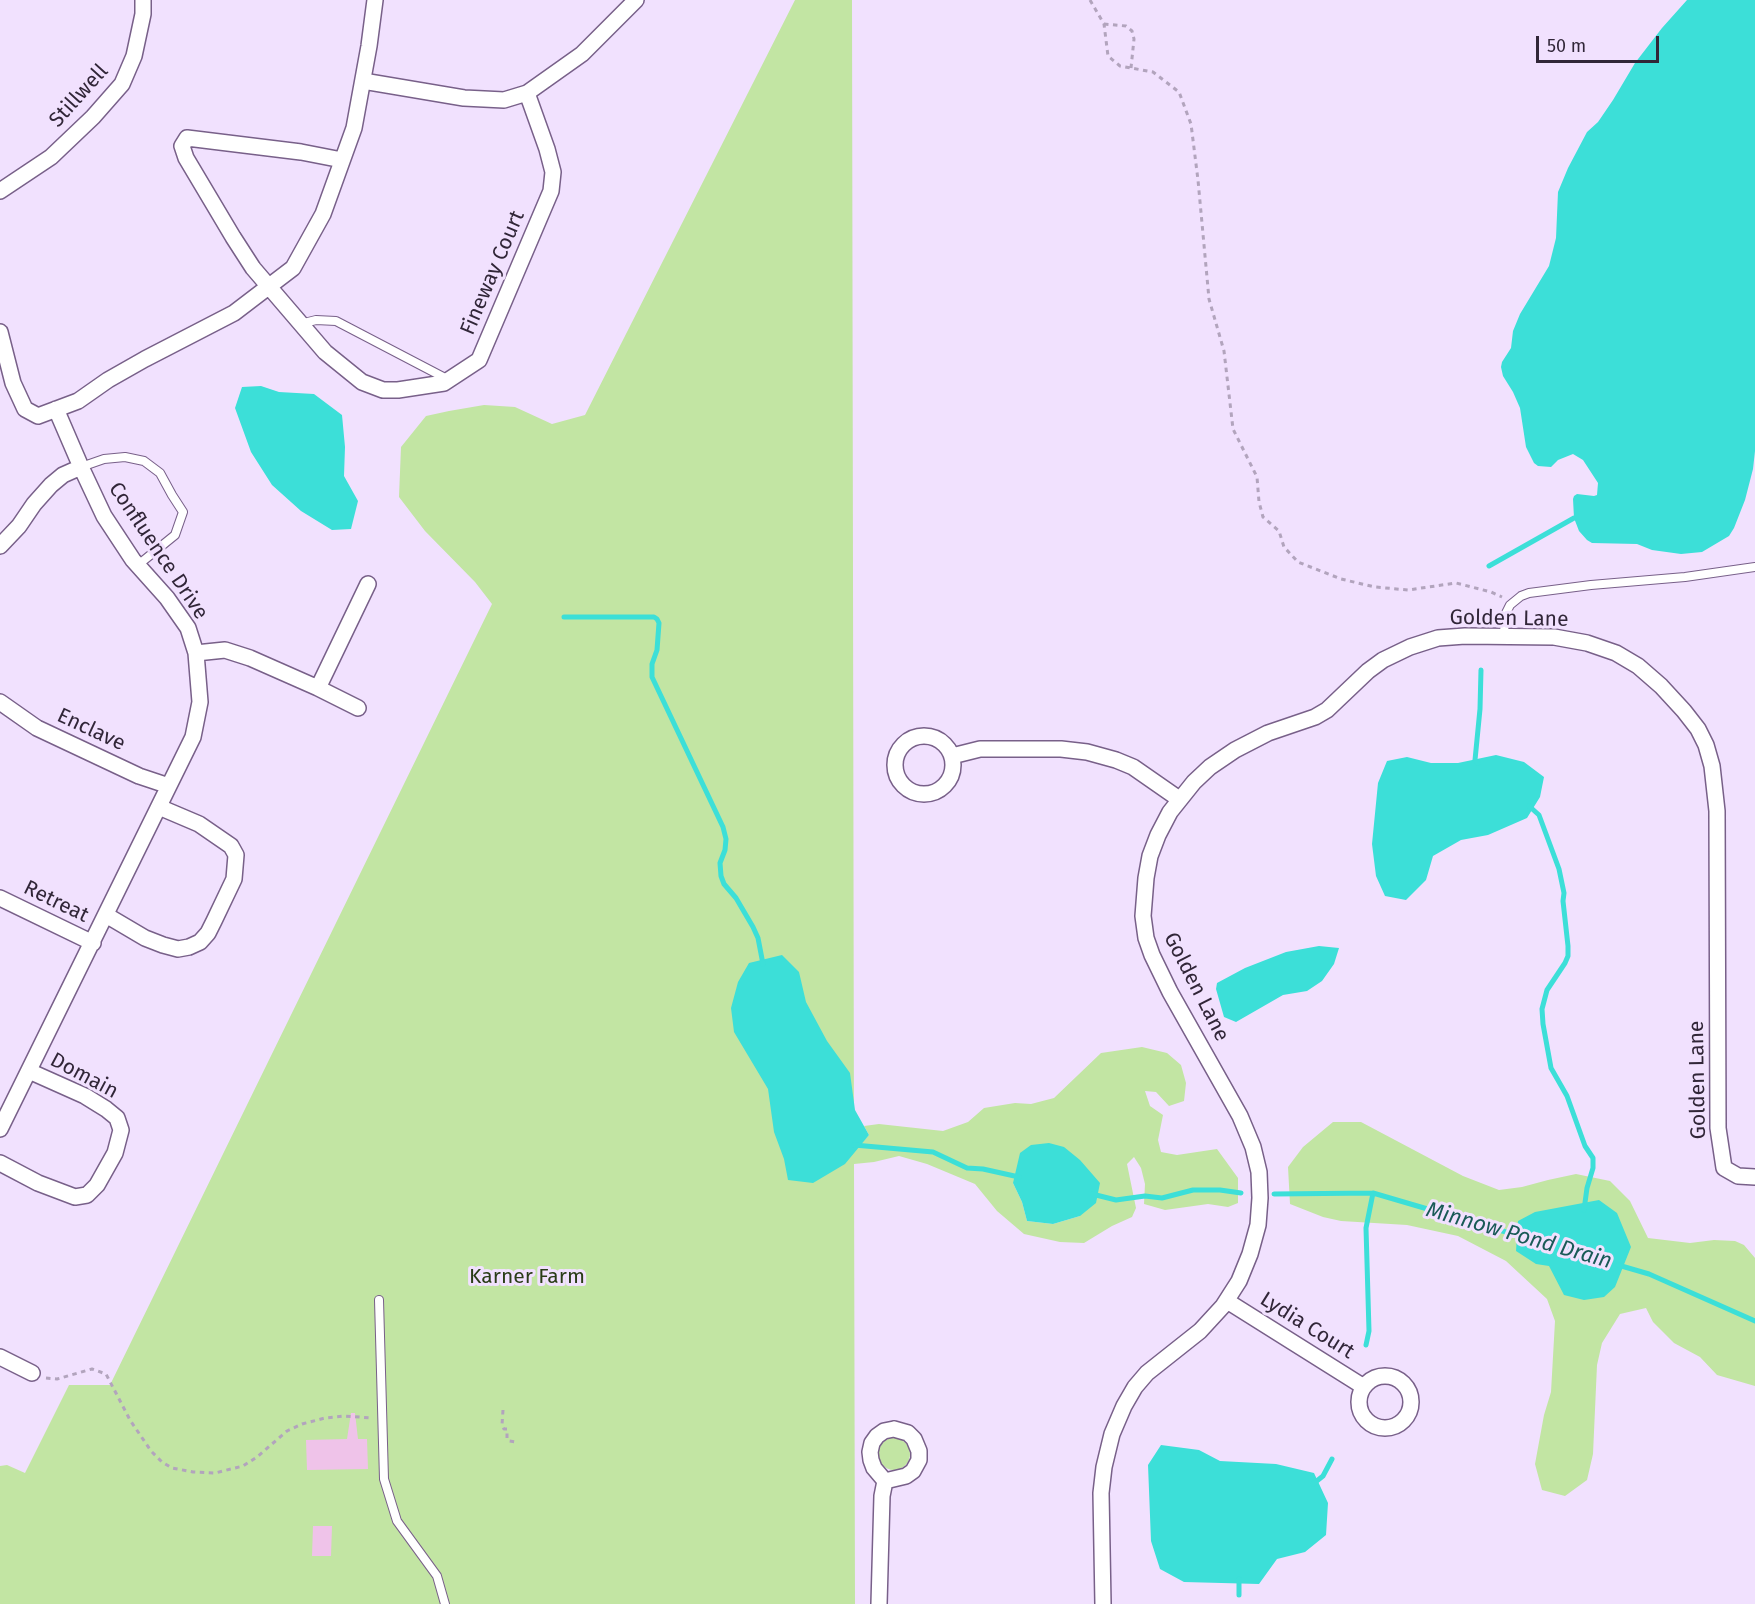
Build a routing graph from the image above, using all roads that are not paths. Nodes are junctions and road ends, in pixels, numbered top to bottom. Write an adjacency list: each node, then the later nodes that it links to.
1 (143, 0): 7 (street, Stillwell)
2 (375, 0): 4 (street)
3 (636, 0): 5 (street)
4 (363, 81): 5 (street); 6 (street)
5 (527, 93): 11 (street, Fineway Court)
6 (342, 160): 8 (street); 8 (street, Fineway Court)
7 (0, 191)
8 (270, 286): 9 (street, Fineway Court); 12 (street)
9 (300, 324): 11 (lane); 11 (street, Fineway Court)
10 (0, 332): 12 (street)
11 (449, 380)
12 (56, 409): 13 (street, Confluence Drive)
13 (81, 467): 14 (street); 15 (street, Confluence Drive); 15 (lane)
14 (0, 546)
15 (138, 565): 19 (street, Confluence Drive)
16 (1755, 567): 18 (lane)
17 (368, 585): 20 (street)
18 (1504, 636): 25 (street, Golden Lane); 33 (street, Golden Lane)
19 (196, 653): 20 (street); 24 (street, Confluence Drive)
20 (318, 688): 22 (street)
21 (0, 702): 24 (street, Enclave)
22 (358, 708)
23 (952, 756): 25 (street)
24 (169, 786): 26 (street, Confluence Drive)
25 (1179, 799): 35 (street, Golden Lane)
26 (159, 807): 28 (street, Confluence Drive); 28 (street)
27 (0, 898): 29 (street, Retreat)
28 (106, 915): 29 (street, Confluence Drive)
29 (93, 943): 30 (street, Confluence Drive)
30 (29, 1071): 31 (street, Confluence Drive); 32 (street, Domain)
31 (0, 1129)
32 (0, 1163)
33 (1755, 1177)
34 (379, 1300): 40 (lane)
35 (1227, 1301): 38 (street, Lydia Court); 42 (street, Golden Lane)
36 (0, 1357): 37 (street)
37 (32, 1373)
38 (1364, 1387)
39 (885, 1481): 41 (street)
40 (445, 1604)
41 (879, 1604)
42 (1103, 1604)

